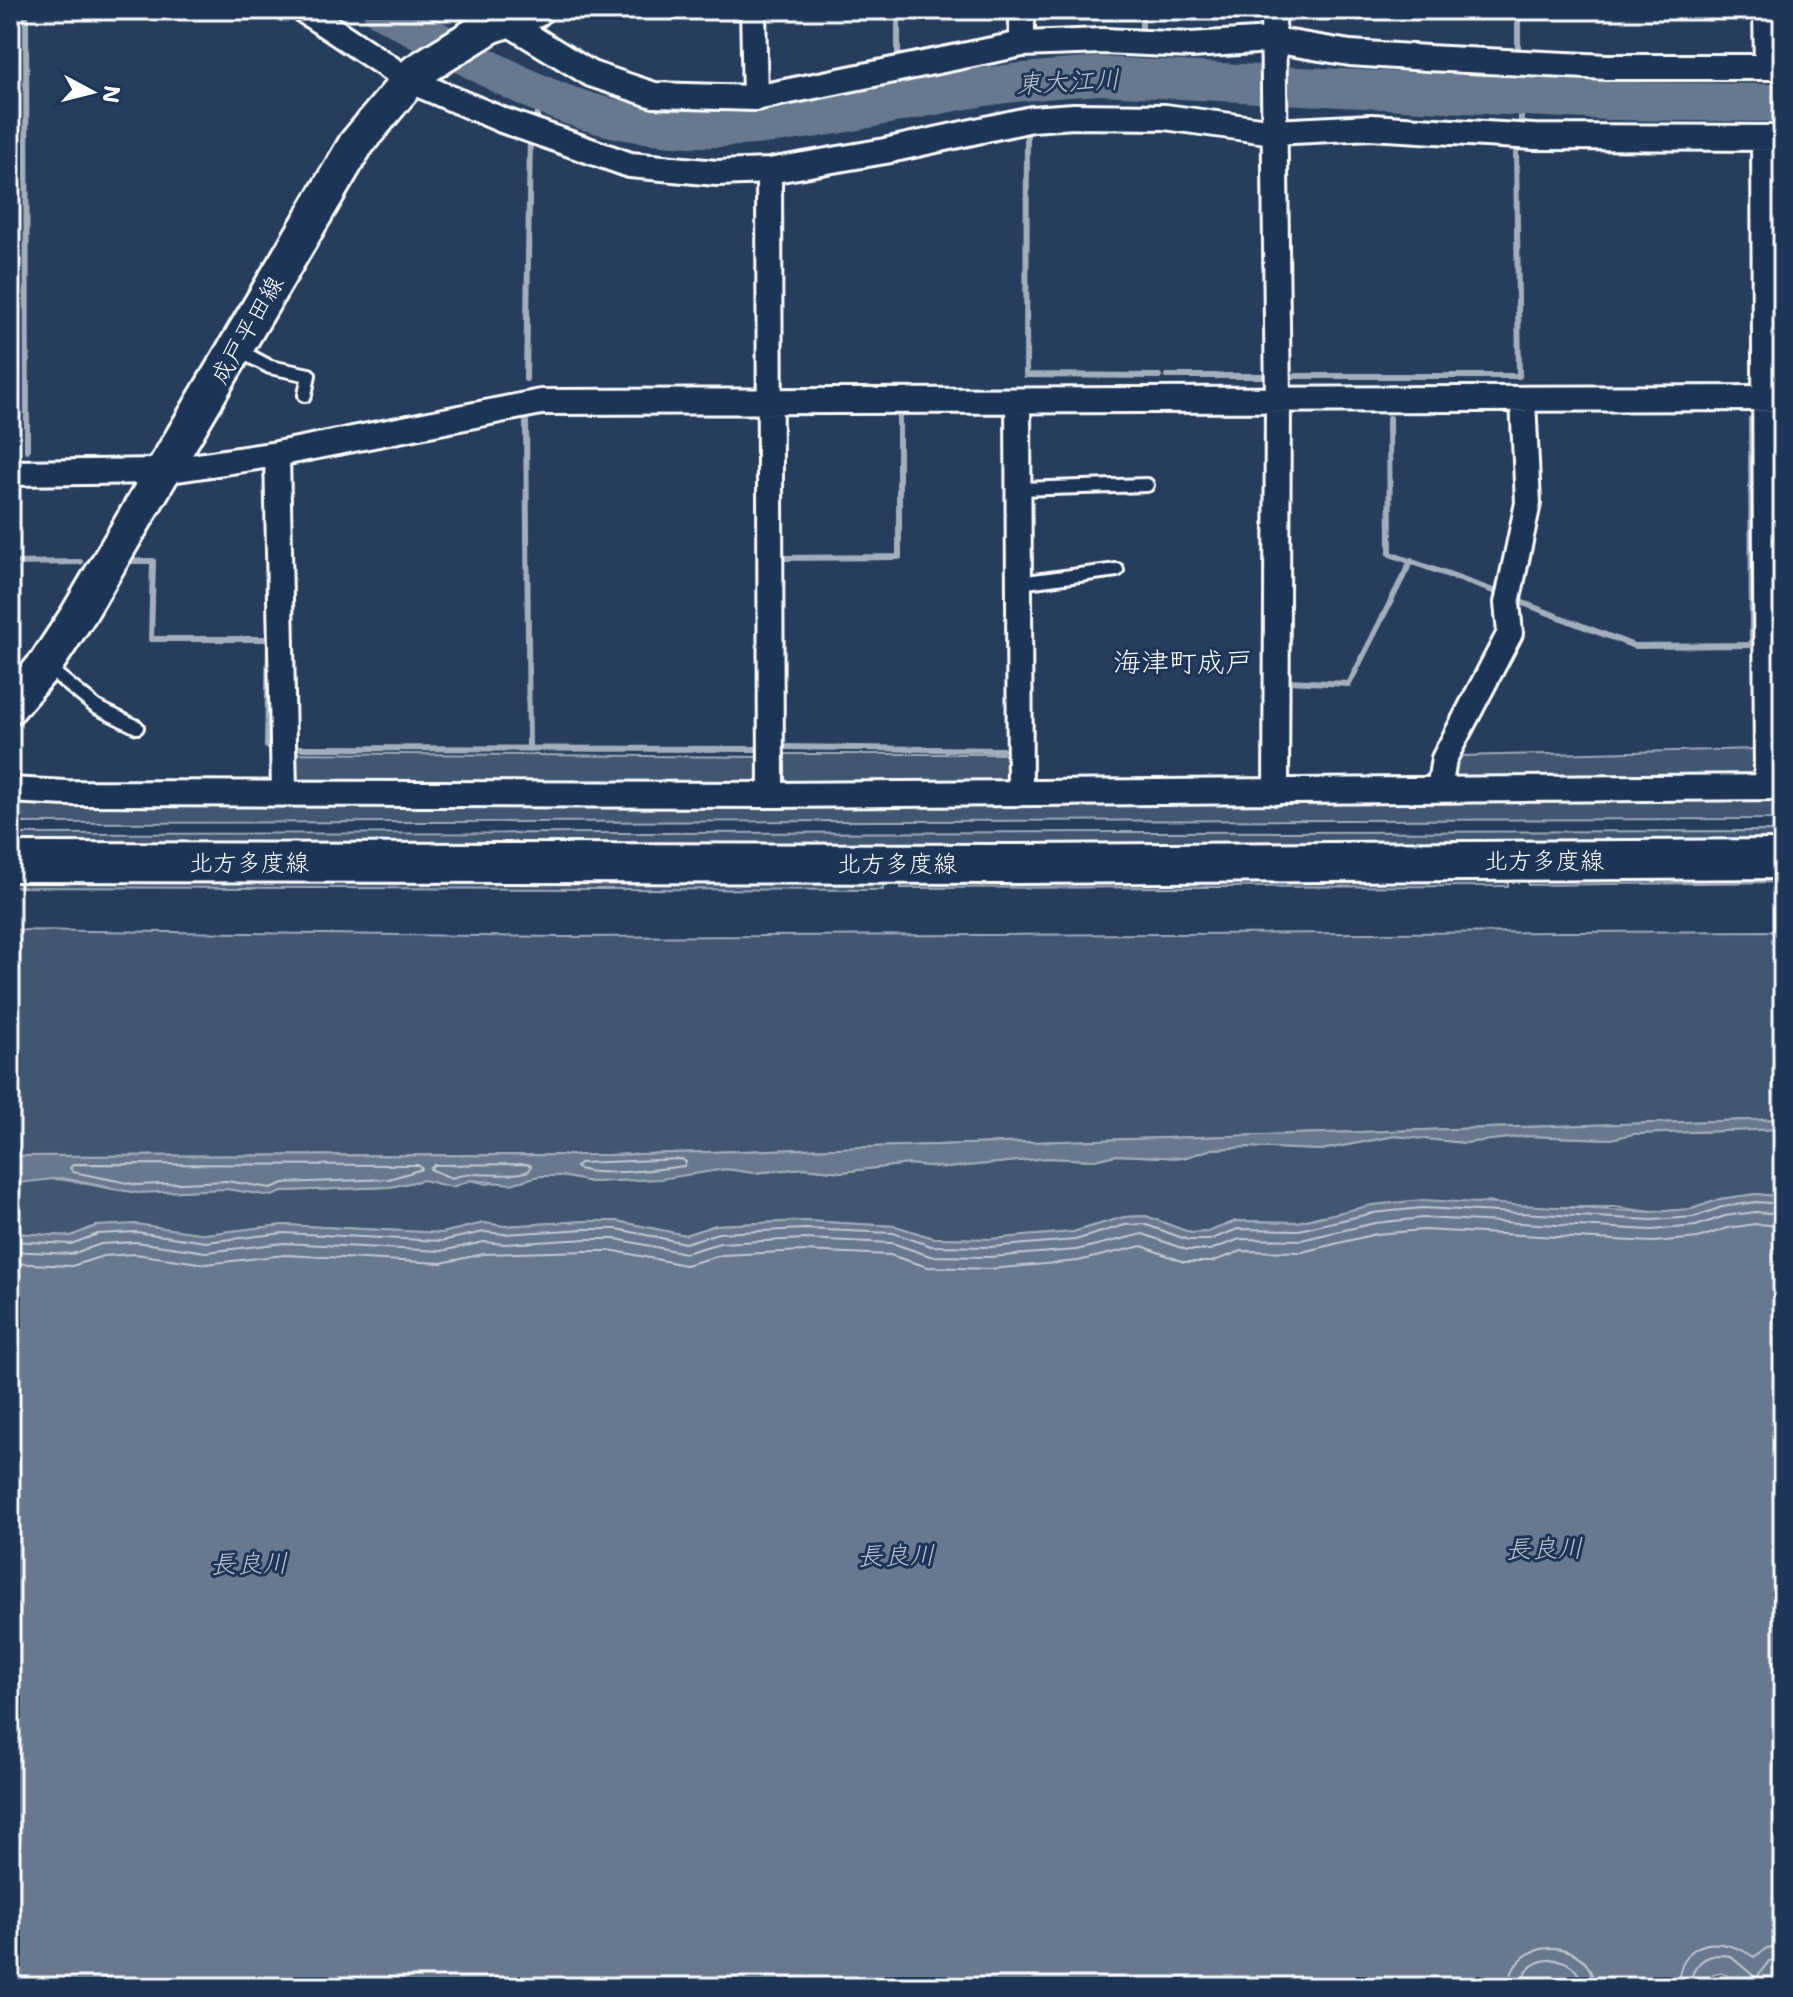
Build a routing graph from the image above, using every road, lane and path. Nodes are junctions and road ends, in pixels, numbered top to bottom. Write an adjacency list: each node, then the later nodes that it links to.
1 (303, 10): 10 (street)
2 (753, 10): 11 (street)
3 (1022, 10): 7 (street)
4 (1273, 10): 8 (street)
5 (1766, 10): 9 (street)
6 (504, 17): 10 (main road, 成戸平田線); 11 (street)
7 (1022, 44): 8 (street); 11 (street)
8 (1273, 49): 9 (street); 12 (street)
9 (1775, 67)
10 (412, 76): 14 (street); 15 (main road, 成戸平田線)
11 (755, 98)
12 (1274, 126): 13 (street); 14 (street); 20 (street)
13 (1773, 138): 17 (street)
14 (769, 171): 19 (street)
15 (236, 348): 16 (lane); 23 (main road, 成戸平田線)
16 (305, 395)
17 (1773, 398): 18 (street); 32 (street)
18 (1523, 400): 20 (street); 34 (street)
19 (770, 402): 21 (street); 22 (street); 38 (street)
20 (1278, 402): 21 (street); 36 (street)
21 (1018, 403): 26 (street)
22 (277, 454): 23 (street); 35 (street)
23 (164, 471): 24 (street); 29 (main road, 成戸平田線)
24 (10, 473)
25 (1147, 485): 26 (lane)
26 (1018, 489): 28 (street)
27 (1117, 570): 28 (lane)
28 (1019, 583): 37 (street)
29 (45, 665): 30 (main road, 成戸平田線); 31 (lane)
30 (10, 706)
31 (137, 727)
32 (1775, 787): 34 (street)
33 (10, 790): 35 (street)
34 (1439, 790): 36 (street)
35 (284, 791): 38 (street)
36 (1276, 792): 37 (street)
37 (1020, 793): 38 (street)
38 (771, 795)
39 (1783, 859): 40 (main road, 北方多度線)
40 (10, 862)

